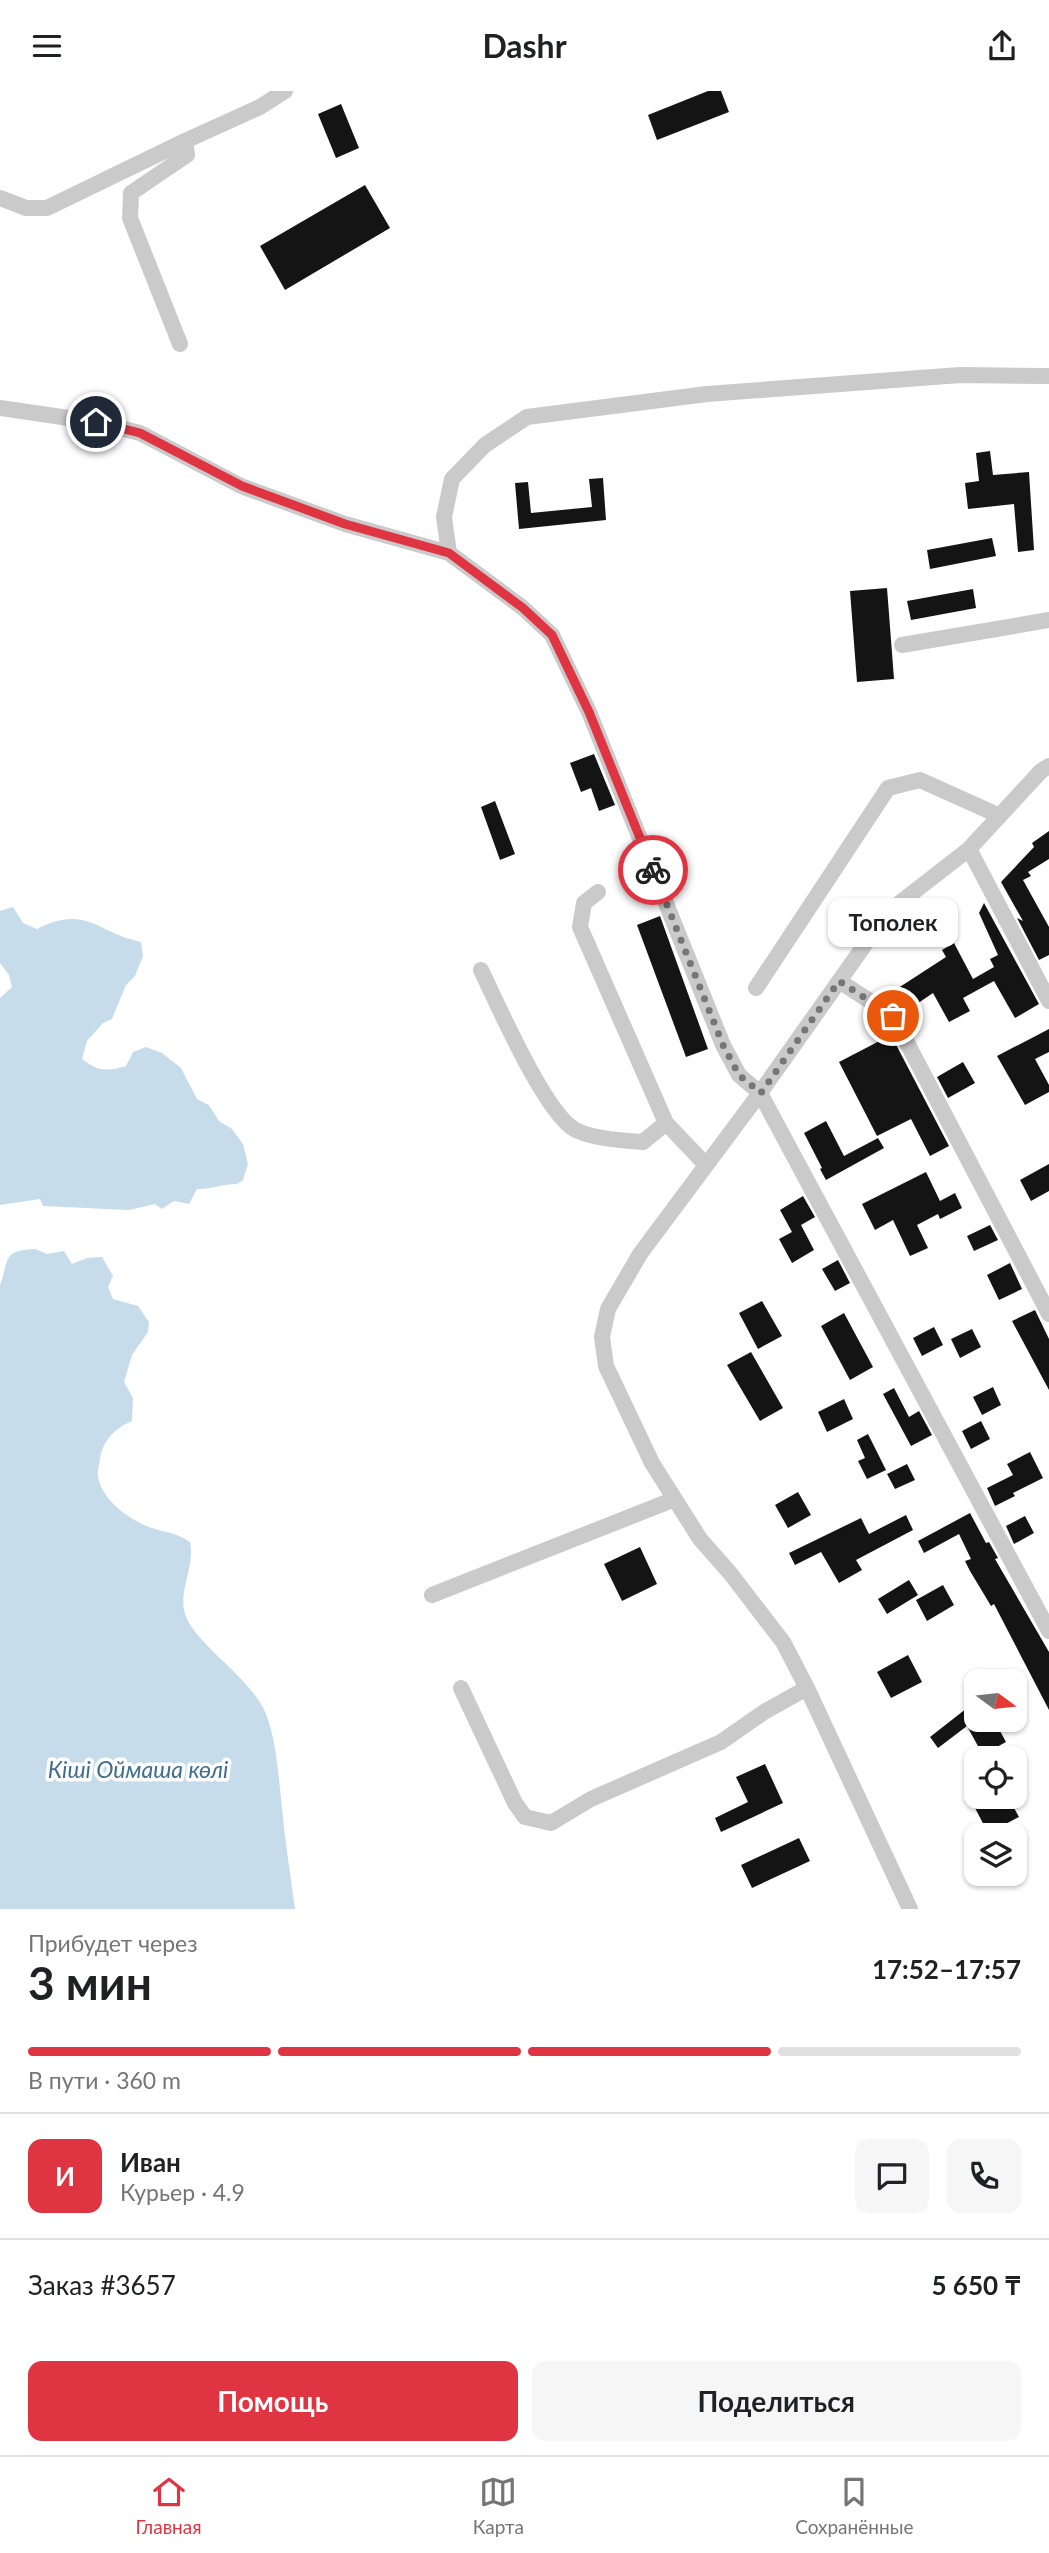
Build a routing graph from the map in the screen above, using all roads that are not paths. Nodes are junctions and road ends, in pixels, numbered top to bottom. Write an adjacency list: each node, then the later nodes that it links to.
1 (285, 91): 2 (street)
2 (185, 141): 3 (street); 4 (street)
3 (0, 198)
4 (180, 344)
5 (1049, 376): 7 (street)
6 (0, 408): 7 (street)
7 (449, 553): 18 (street)
8 (1049, 620): 9 (street)
9 (901, 645)
10 (1049, 766): 11 (street)
11 (1000, 816): 12 (street); 16 (street)
12 (970, 849): 15 (street); 17 (street)
13 (598, 892): 19 (street)
14 (481, 970): 19 (street)
15 (839, 981): 18 (street); 21 (street)
16 (756, 988)
17 (1049, 1001)
18 (761, 1093): 20 (street); 24 (street)
19 (666, 1123): 20 (street)
20 (706, 1165): 22 (street)
21 (1049, 1314)
22 (675, 1499): 23 (street); 26 (street)
23 (432, 1595)
24 (1049, 1631)
25 (461, 1688): 26 (street)
26 (807, 1688): 27 (street)
27 (910, 1909)

